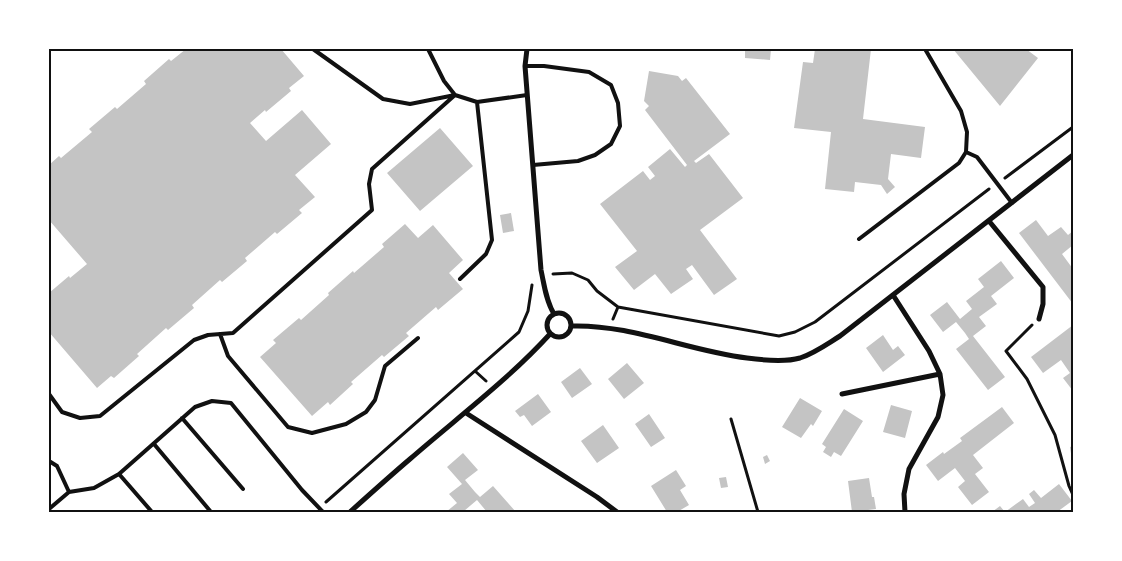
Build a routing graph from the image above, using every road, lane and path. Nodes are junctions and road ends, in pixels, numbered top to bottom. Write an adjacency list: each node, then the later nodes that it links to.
1 (313, 49): 6 (lane)
2 (428, 49): 6 (lane)
3 (527, 49): 5 (street)
4 (925, 49): 10 (lane)
5 (525, 66): 7 (street); 12 (lane)
6 (455, 95): 8 (lane); 23 (lane)
7 (527, 95): 8 (lane); 12 (street)
8 (477, 102): 18 (lane)
9 (1073, 127): 13 (path)
10 (966, 152): 13 (lane); 16 (lane)
11 (1073, 155): 14 (street)
12 (533, 165): 17 (street)
13 (997, 184): 14 (lane); 17 (path)
14 (1012, 203): 15 (street)
15 (989, 221): 19 (street); 21 (street)
16 (859, 239)
17 (542, 274): 20 (street); 38 (path)
18 (460, 279)
19 (893, 295): 22 (street); 26 (street)
20 (554, 314): 22 (street); 24 (street)
21 (1039, 319): 37 (path)
22 (571, 326): 24 (street)
23 (220, 334): 25 (lane); 27 (lane)
24 (550, 334): 29 (street)
25 (418, 338)
26 (940, 374): 28 (street); 46 (street)
27 (49, 394)
28 (842, 394)
29 (466, 413): 43 (street); 44 (street)
30 (182, 418): 32 (lane); 35 (lane); 38 (lane)
31 (731, 419): 45 (path)
32 (154, 444): 34 (lane); 41 (lane)
33 (49, 462): 36 (lane)
34 (119, 474): 36 (lane); 40 (lane)
35 (243, 489)
36 (69, 492): 39 (lane)
37 (1073, 495)
38 (319, 508): 42 (lane)
39 (49, 509)
40 (152, 512)
41 (211, 512)
42 (323, 512)
43 (350, 512)
44 (617, 512)
45 (758, 512)
46 (904, 512)

